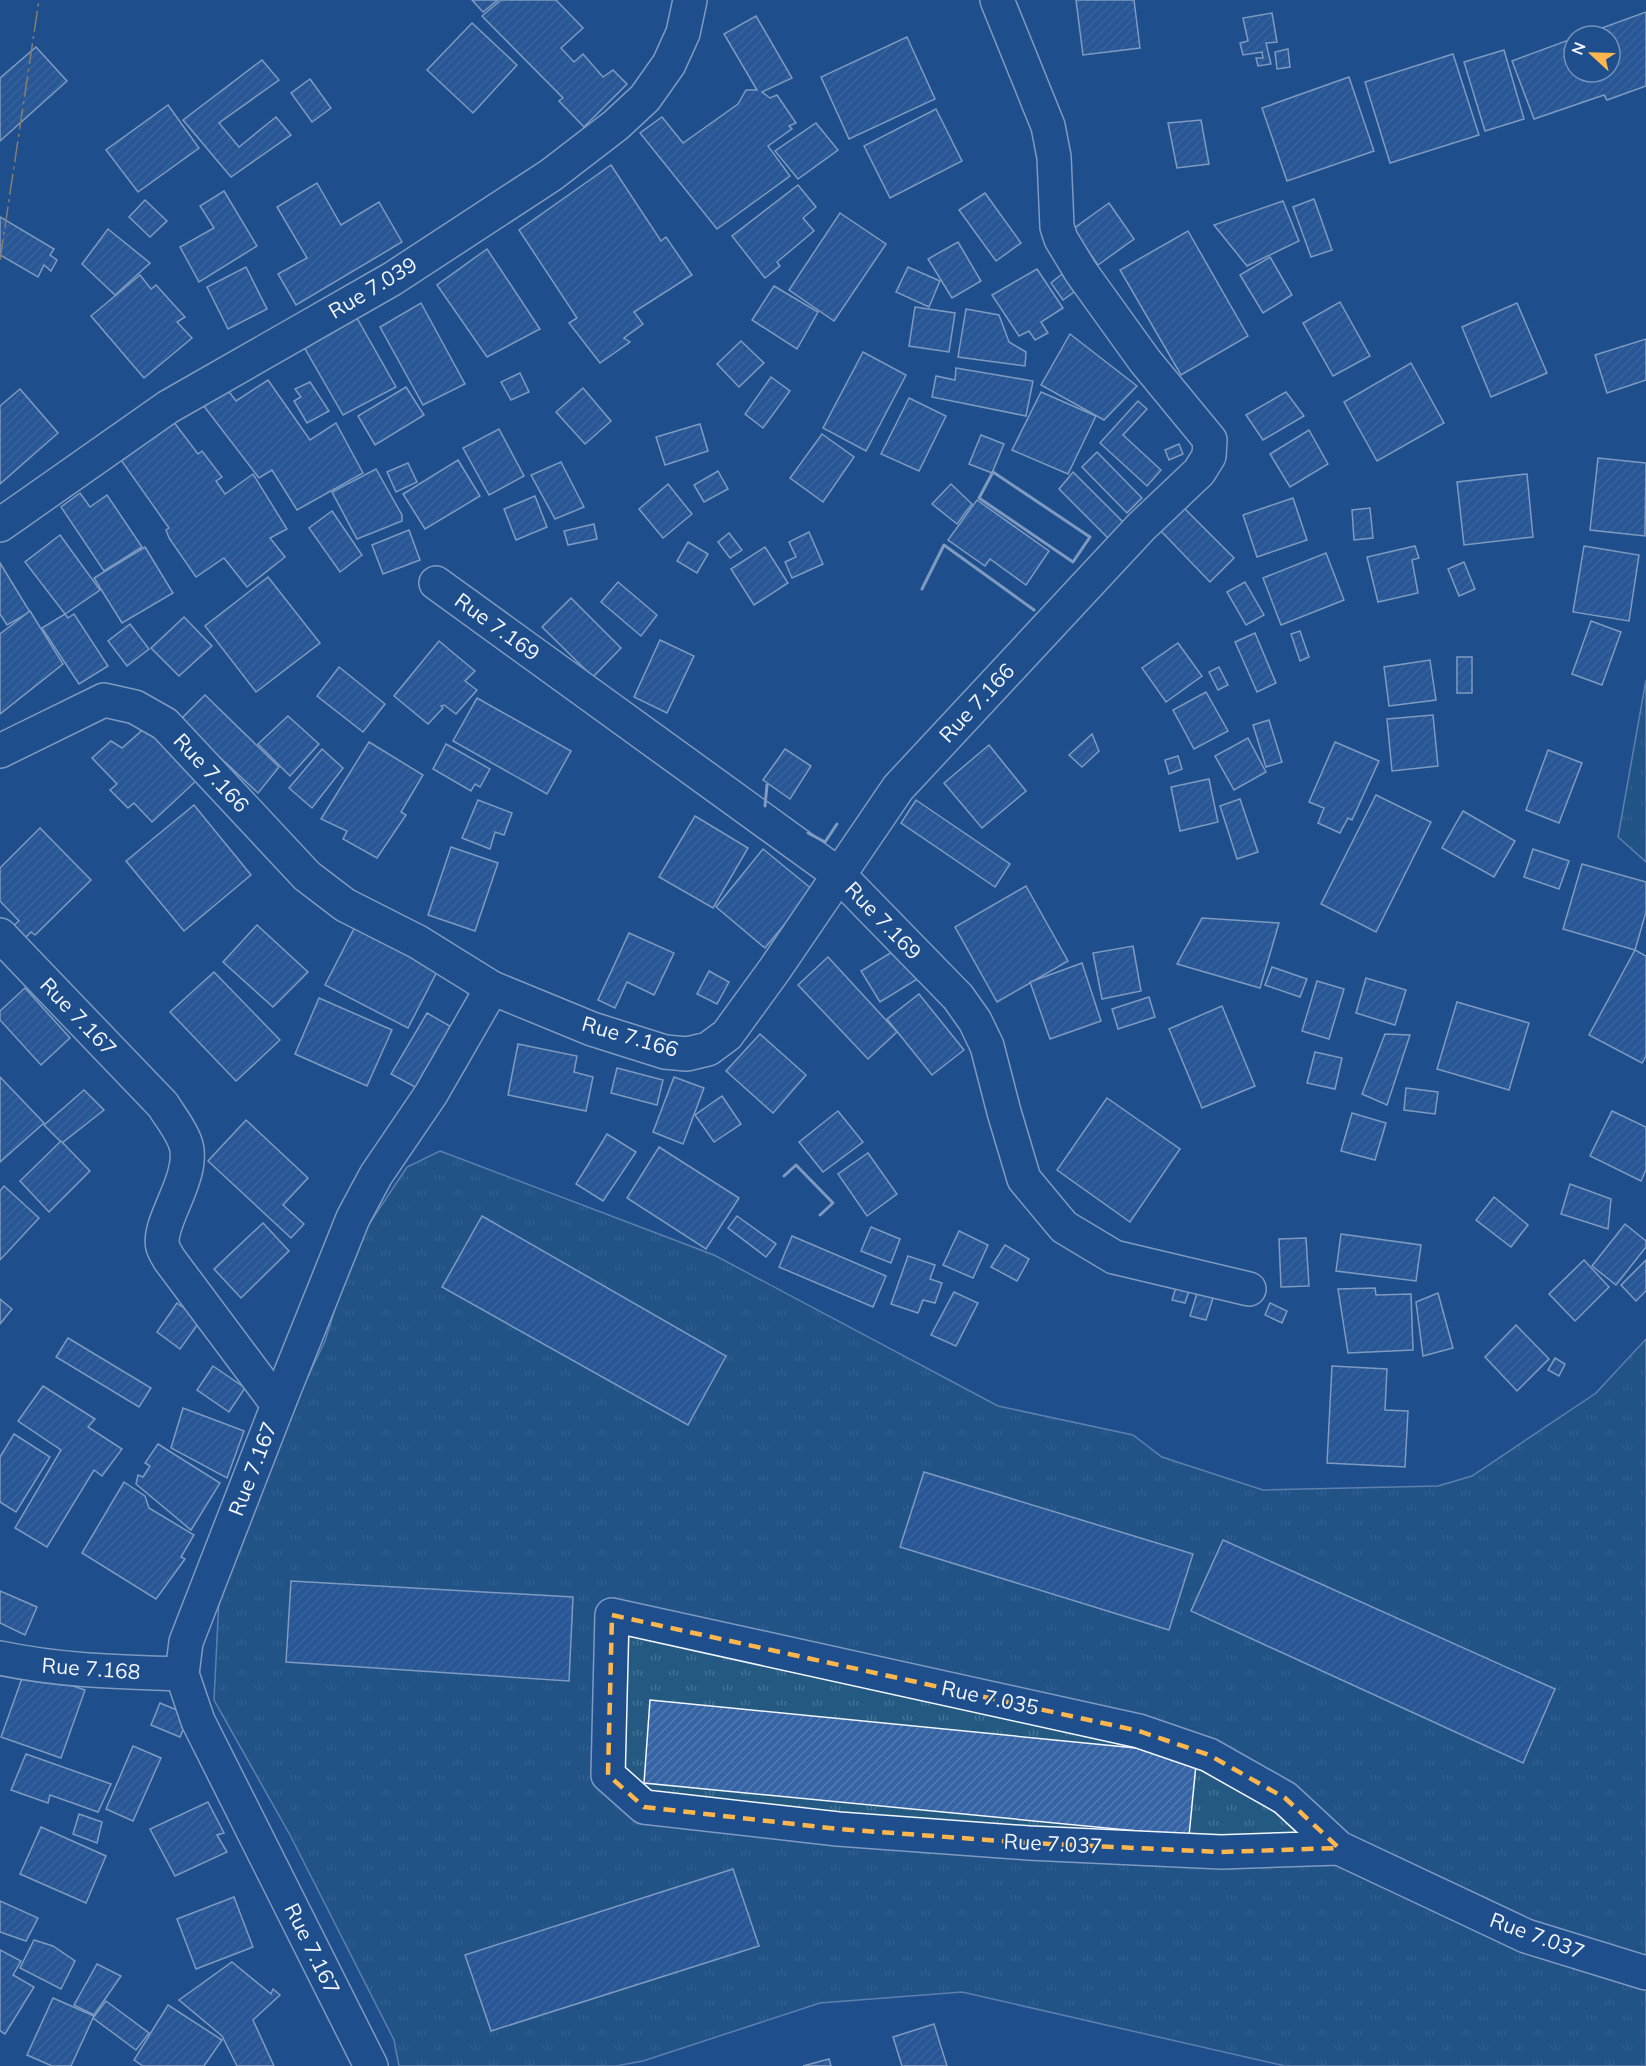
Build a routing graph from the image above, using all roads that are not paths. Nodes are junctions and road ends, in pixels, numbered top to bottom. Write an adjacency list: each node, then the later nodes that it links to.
1 (690, 0): 3 (street, Rue 7.039)
2 (997, 0): 6 (street, Rue 7.166)
3 (0, 525)
4 (436, 583): 6 (street, Rue 7.169)
5 (0, 750): 8 (street, Rue 7.166)
6 (838, 874): 8 (street, Rue 7.166); 9 (street, Rue 7.169)
7 (7, 957): 10 (street, Rue 7.167)
8 (492, 988): 10 (street)
9 (1249, 1289)
10 (278, 1405): 13 (street, Rue 7.167)
11 (612, 1615): 14 (street, Rue 7.035); 14 (street, Rue 7.037)
12 (0, 1658): 13 (street, Rue 7.168)
13 (182, 1674): 16 (street, Rue 7.167)
14 (1339, 1848): 15 (street, Rue 7.037)
15 (1646, 1973)
16 (371, 2066)

